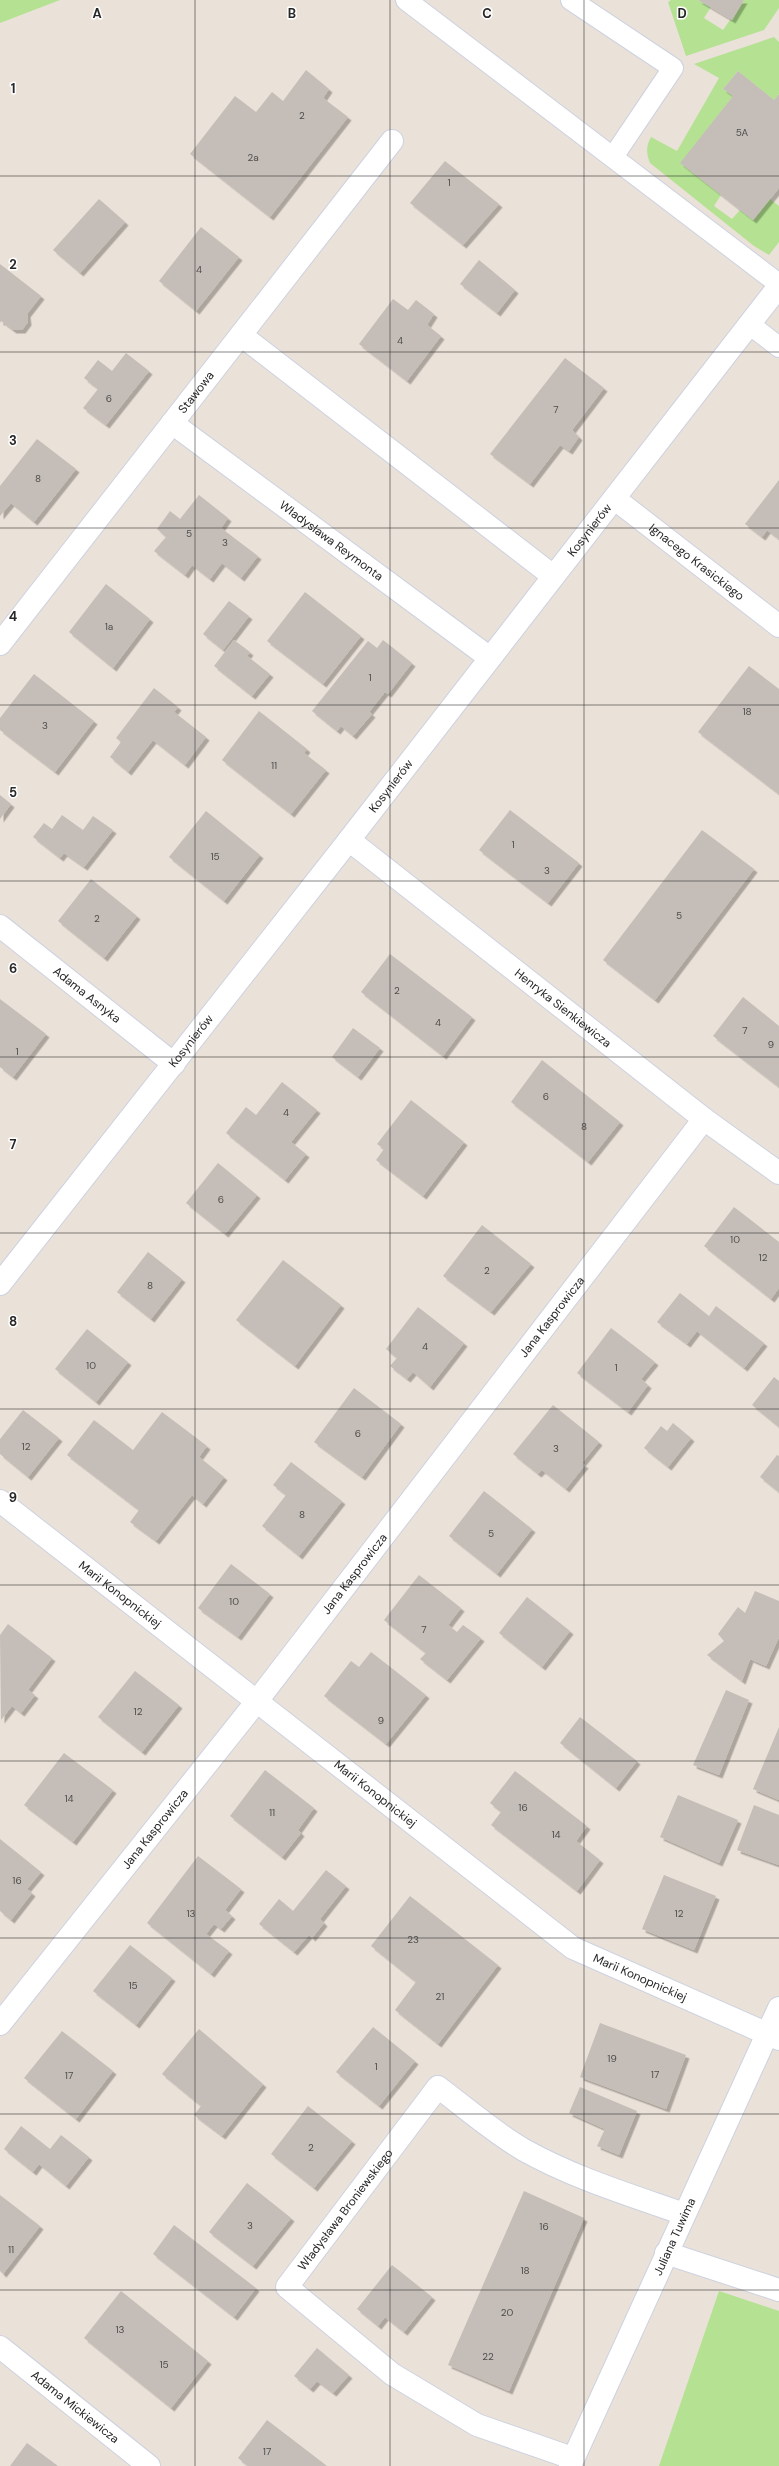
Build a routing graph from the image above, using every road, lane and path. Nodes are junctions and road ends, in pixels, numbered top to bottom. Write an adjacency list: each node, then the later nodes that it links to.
1 (406, 0): 4 (lane)
2 (571, 0): 4 (lane)
3 (392, 140): 7 (street, Stawowa)
4 (613, 157): 5 (lane)
5 (779, 285): 6 (street, Kosynierów)
6 (749, 324): 8 (lane); 10 (street, Kosynierów)
7 (241, 334): 9 (street, Stawowa); 11 (street)
8 (779, 347)
9 (172, 423): 13 (street, Stawowa); 14 (street, Władysława Reymonta)
10 (615, 499): 11 (street, Kosynierów); 12 (street, Ignacego Krasickiego)
11 (553, 576): 14 (street, Kosynierów)
12 (779, 626)
13 (0, 644)
14 (490, 658): 15 (street, Kosynierów)
15 (349, 840): 17 (street, Kosynierów); 18 (street, Henryka Sienkiewicza)
16 (0, 926): 17 (street, Adama Asnyka)
17 (174, 1064): 20 (street, Kosynierów)
18 (704, 1119): 19 (street, Henryka Sienkiewicza); 22 (street, Jana Kasprowicza)
19 (779, 1174)
20 (0, 1284)
21 (0, 1501): 22 (street, Marii Konopnickiej)
22 (257, 1701): 24 (street, Jana Kasprowicza); 25 (street, Marii Konopnickiej)
23 (779, 2008): 25 (street, Juliana Tuwima)
24 (0, 2024)
25 (773, 2038): 26 (street, Juliana Tuwima)
26 (684, 2214): 27 (street, Juliana Tuwima); 30 (street, Władysława Broniewskiego)
27 (666, 2253): 28 (street); 30 (street, Juliana Tuwima)
28 (779, 2290)
29 (0, 2347): 31 (street, Adama Mickiewicza)
30 (571, 2462)
31 (143, 2464)

